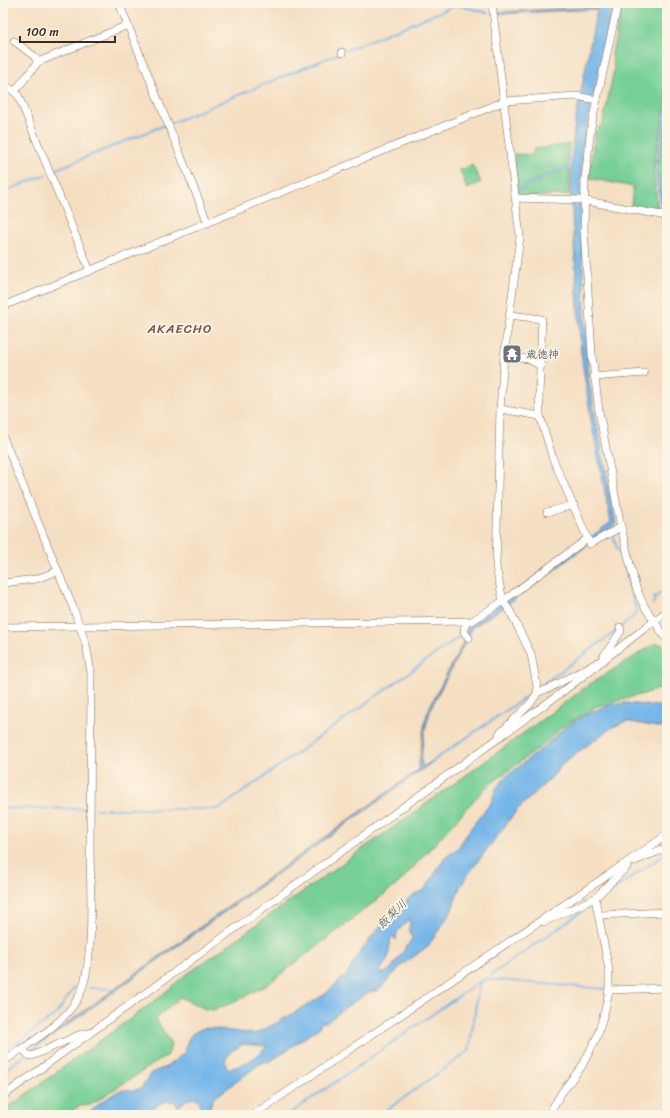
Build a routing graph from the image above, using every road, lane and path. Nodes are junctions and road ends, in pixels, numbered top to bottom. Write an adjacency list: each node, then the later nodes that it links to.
1 (119, 3): 4 (street)
2 (492, 3): 10 (street)
3 (618, 3): 9 (street)
4 (128, 25): 6 (street); 14 (street)
5 (14, 41): 6 (street)
6 (38, 62): 8 (street)
7 (3, 83): 8 (street)
8 (15, 91): 15 (street)
9 (596, 100): 10 (street); 12 (street)
10 (504, 101): 11 (street); 14 (street)
11 (515, 198): 12 (street); 17 (street)
12 (583, 200): 13 (street); 21 (street)
13 (667, 216)
14 (208, 223): 15 (street)
15 (90, 271): 16 (street)
16 (3, 306)
17 (510, 315): 18 (street); 19 (street)
18 (504, 356): 19 (street); 22 (street)
19 (541, 366): 23 (street)
20 (644, 373): 21 (street)
21 (594, 378): 27 (street)
22 (500, 410): 23 (street); 31 (street)
23 (540, 416): 25 (street)
24 (3, 437): 29 (street)
25 (574, 505): 26 (street); 28 (street)
26 (547, 512)
27 (622, 527): 28 (street); 34 (street)
28 (588, 541): 31 (street)
29 (58, 571): 30 (street); 35 (street)
30 (3, 583)
31 (504, 603): 33 (street); 41 (street)
32 (667, 611): 34 (street)
33 (466, 621): 35 (street); 38 (street)
34 (654, 622): 39 (street); 40 (street)
35 (79, 625): 36 (street); 53 (street)
36 (3, 627)
37 (620, 628): 40 (street)
38 (466, 635)
39 (667, 640)
40 (603, 661): 41 (street); 42 (street)
41 (538, 692): 42 (street)
42 (498, 739): 52 (street)
43 (667, 835): 45 (street)
44 (667, 848): 45 (street)
45 (627, 862): 46 (street); 49 (street)
46 (595, 898): 48 (street); 49 (street)
47 (667, 912): 48 (street)
48 (600, 915): 51 (street)
49 (538, 922): 56 (street)
50 (667, 988): 51 (street)
51 (609, 990): 57 (street)
52 (89, 1034): 53 (street); 55 (street)
53 (22, 1048): 54 (street)
54 (3, 1062)
55 (3, 1096)
56 (253, 1115)
57 (548, 1115)

